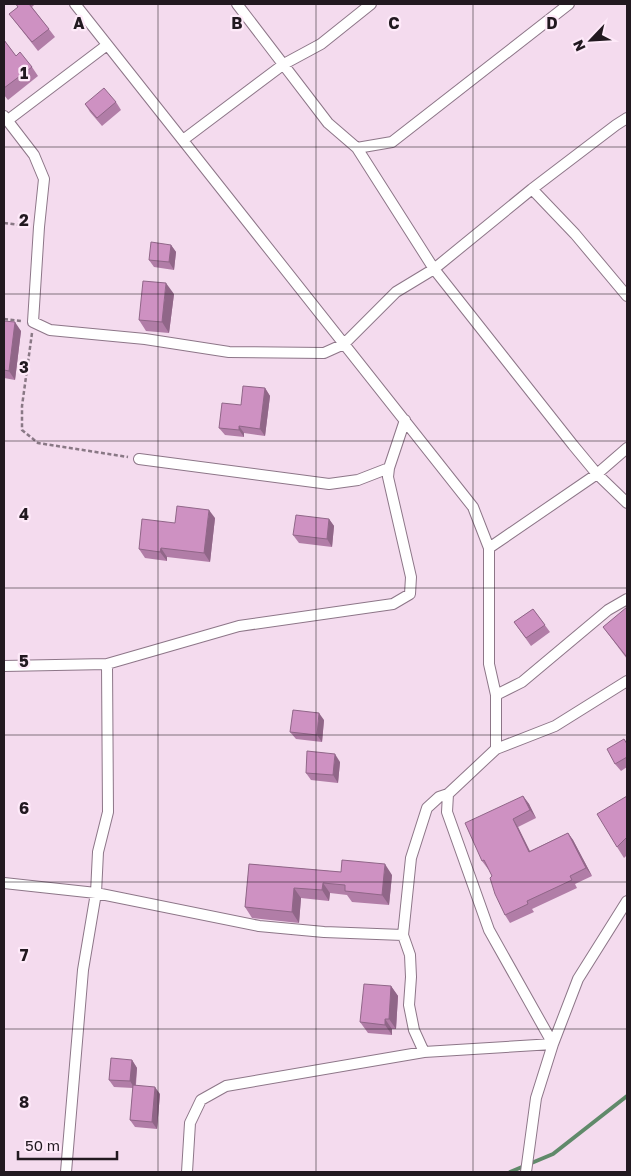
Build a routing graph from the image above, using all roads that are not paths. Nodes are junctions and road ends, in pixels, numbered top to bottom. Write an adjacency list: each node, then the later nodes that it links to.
1 (75, 4): 5 (street)
2 (237, 4): 6 (street)
3 (371, 4): 6 (street)
4 (569, 4): 10 (street)
5 (107, 45): 7 (street); 9 (street)
6 (284, 64): 9 (street); 10 (street)
7 (6, 118): 14 (street)
8 (627, 118): 11 (street)
9 (183, 140): 14 (street)
10 (358, 148): 12 (street)
11 (532, 189): 12 (street); 13 (street)
12 (434, 269): 14 (street); 19 (street)
13 (627, 296)
14 (344, 344): 15 (street)
15 (405, 420): 18 (street); 21 (street)
16 (627, 448): 19 (street)
17 (139, 459): 18 (street)
18 (389, 468): 23 (street)
19 (597, 474): 20 (street); 21 (street)
20 (627, 503)
21 (489, 548): 26 (street)
22 (627, 599): 26 (street)
23 (107, 664): 24 (street); 30 (street)
24 (4, 666)
25 (627, 681): 27 (street)
26 (496, 696): 27 (street)
27 (496, 749): 28 (street)
28 (448, 794): 32 (street); 33 (street)
29 (4, 883): 30 (street)
30 (96, 893): 32 (street); 35 (street)
31 (627, 901): 33 (street)
32 (403, 935): 34 (street)
33 (553, 1044): 34 (street); 37 (street)
34 (424, 1052): 36 (street)
35 (66, 1172)
36 (187, 1172)
37 (526, 1172)

